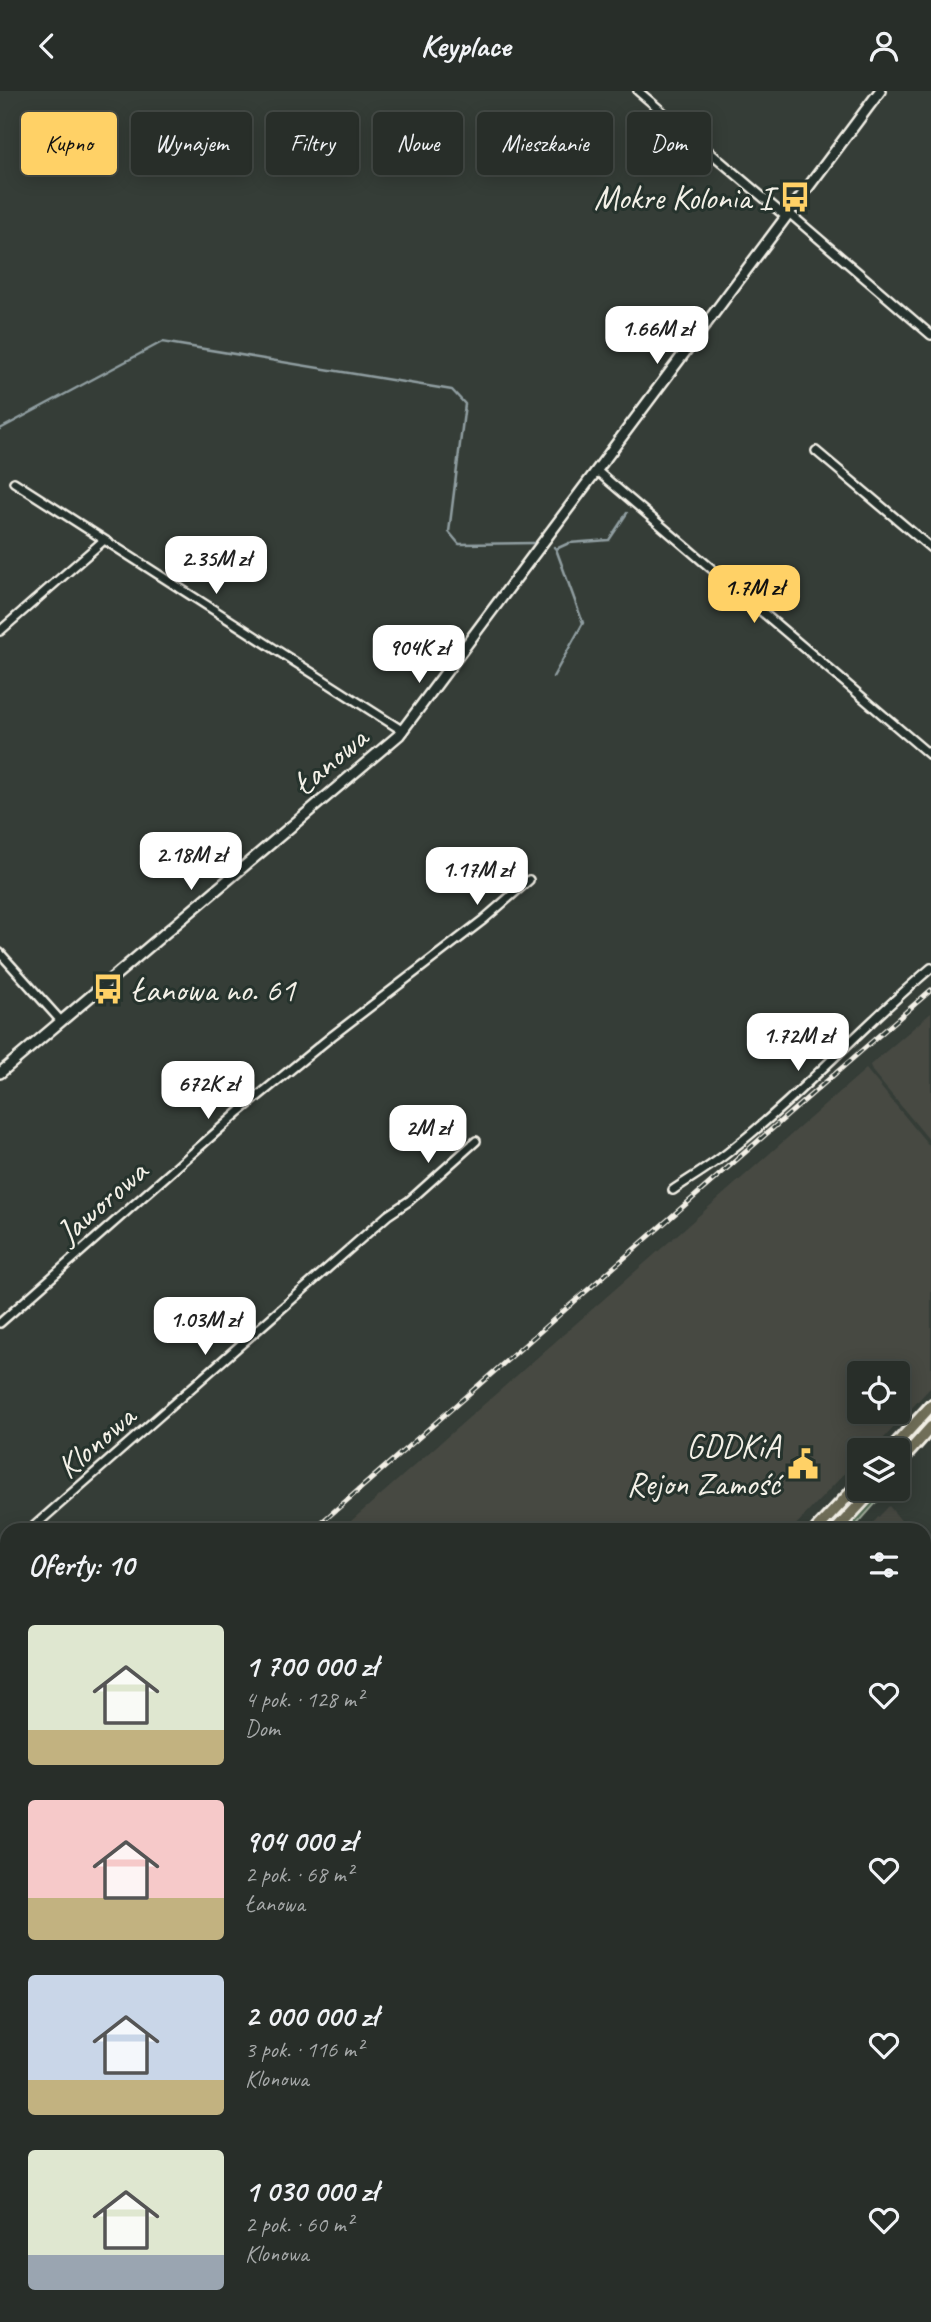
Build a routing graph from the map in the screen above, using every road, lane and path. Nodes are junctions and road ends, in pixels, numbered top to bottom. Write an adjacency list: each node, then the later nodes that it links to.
1 (638, 91): 3 (street)
2 (880, 91): 3 (street, Łanowa)
3 (787, 215): 4 (street); 6 (street, Łanowa)
4 (931, 335)
5 (816, 451): 9 (street)
6 (597, 471): 11 (street, Łanowa); 12 (street)
7 (14, 482): 8 (street)
8 (103, 541): 10 (street); 11 (street)
9 (931, 548)
10 (0, 631)
11 (403, 731): 16 (street, Łanowa)
12 (931, 756)
13 (529, 880): 20 (street, Jaworowa)
14 (0, 953): 16 (street)
15 (931, 968): 19 (street)
16 (61, 1021): 17 (street, Łanowa)
17 (0, 1073)
18 (476, 1141): 27 (street, Klonowa)
19 (673, 1190)
20 (0, 1323)
21 (931, 1406): 23 (main road)
22 (931, 1427): 24 (main road)
23 (902, 1438)
24 (910, 1451)
25 (847, 1497): 28 (main road)
26 (863, 1501): 29 (main road)
27 (38, 1523)
28 (823, 1523)
29 (843, 1523)

